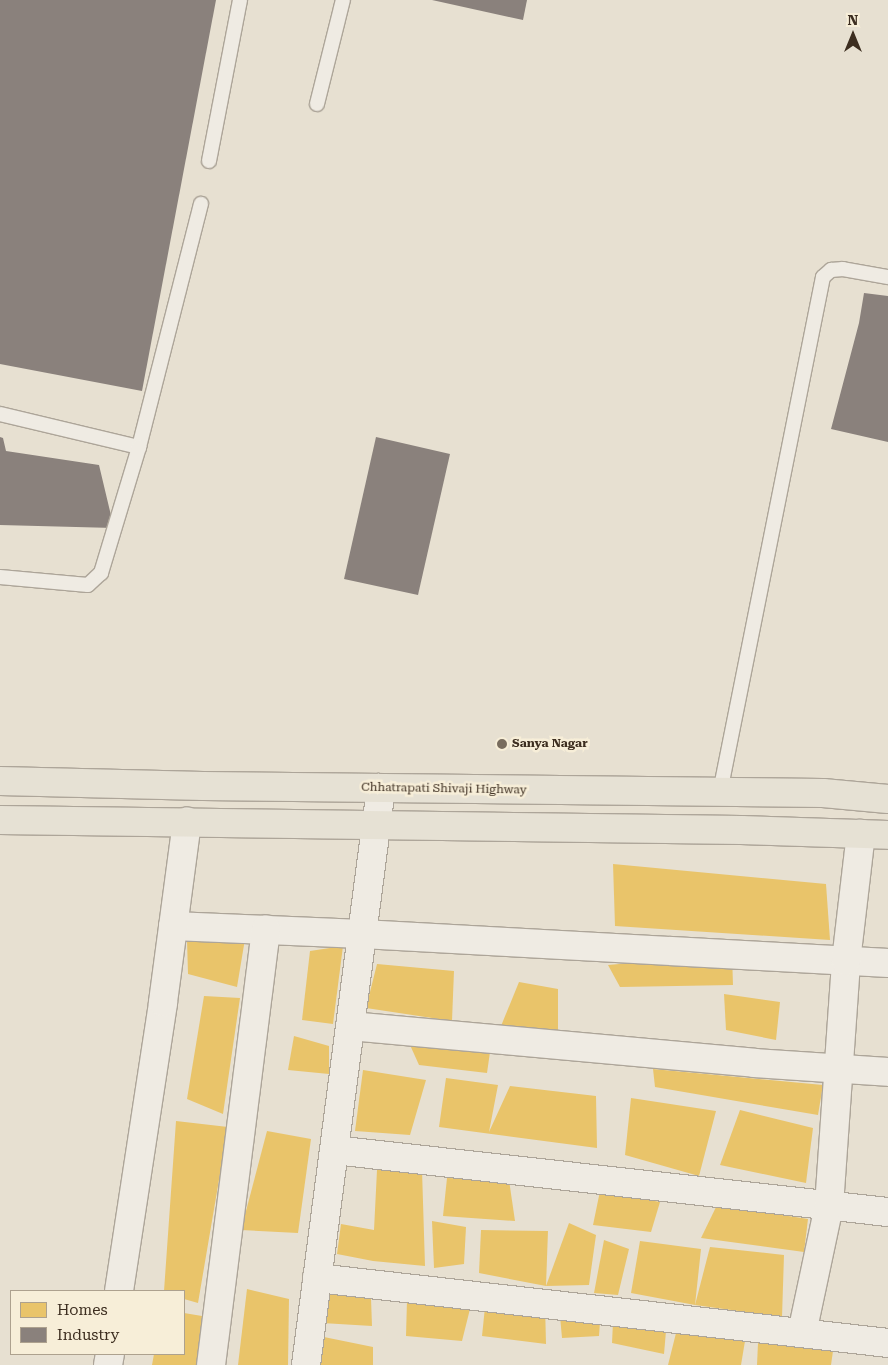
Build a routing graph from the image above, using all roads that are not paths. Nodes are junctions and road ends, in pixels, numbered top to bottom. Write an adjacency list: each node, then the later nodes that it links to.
1 (240, 0): 4 (lane)
2 (343, 0): 3 (lane)
3 (318, 104)
4 (209, 161)
5 (201, 204): 8 (lane)
6 (888, 277): 12 (lane)
7 (0, 414): 8 (lane)
8 (139, 448): 9 (lane)
9 (0, 577)
10 (0, 780): 11 (main road, Chhatrapati Shivaji Highway)
11 (381, 788): 12 (main road, Chhatrapati Shivaji Highway); 16 (street)
12 (720, 792): 13 (main road, Chhatrapati Shivaji Highway)
13 (888, 799)
14 (0, 820): 15 (main road)
15 (187, 822): 16 (main road); 19 (street)
16 (376, 825): 17 (main road); 21 (street)
17 (861, 834): 18 (main road); 22 (street)
18 (888, 834)
19 (173, 926): 20 (street); 31 (street)
20 (266, 929): 21 (street); 34 (street)
21 (362, 934): 22 (street); 24 (street)
22 (846, 961): 23 (street); 25 (street)
23 (888, 963)
24 (350, 1026): 25 (street); 27 (street)
25 (839, 1069): 26 (street); 28 (street)
26 (888, 1072)
27 (334, 1150): 28 (street); 30 (street)
28 (829, 1206): 29 (street); 32 (street)
29 (888, 1212)
30 (318, 1278): 32 (street); 35 (street)
31 (119, 1290)
32 (802, 1333): 33 (street)
33 (888, 1343)
34 (211, 1365)
35 (306, 1365)

